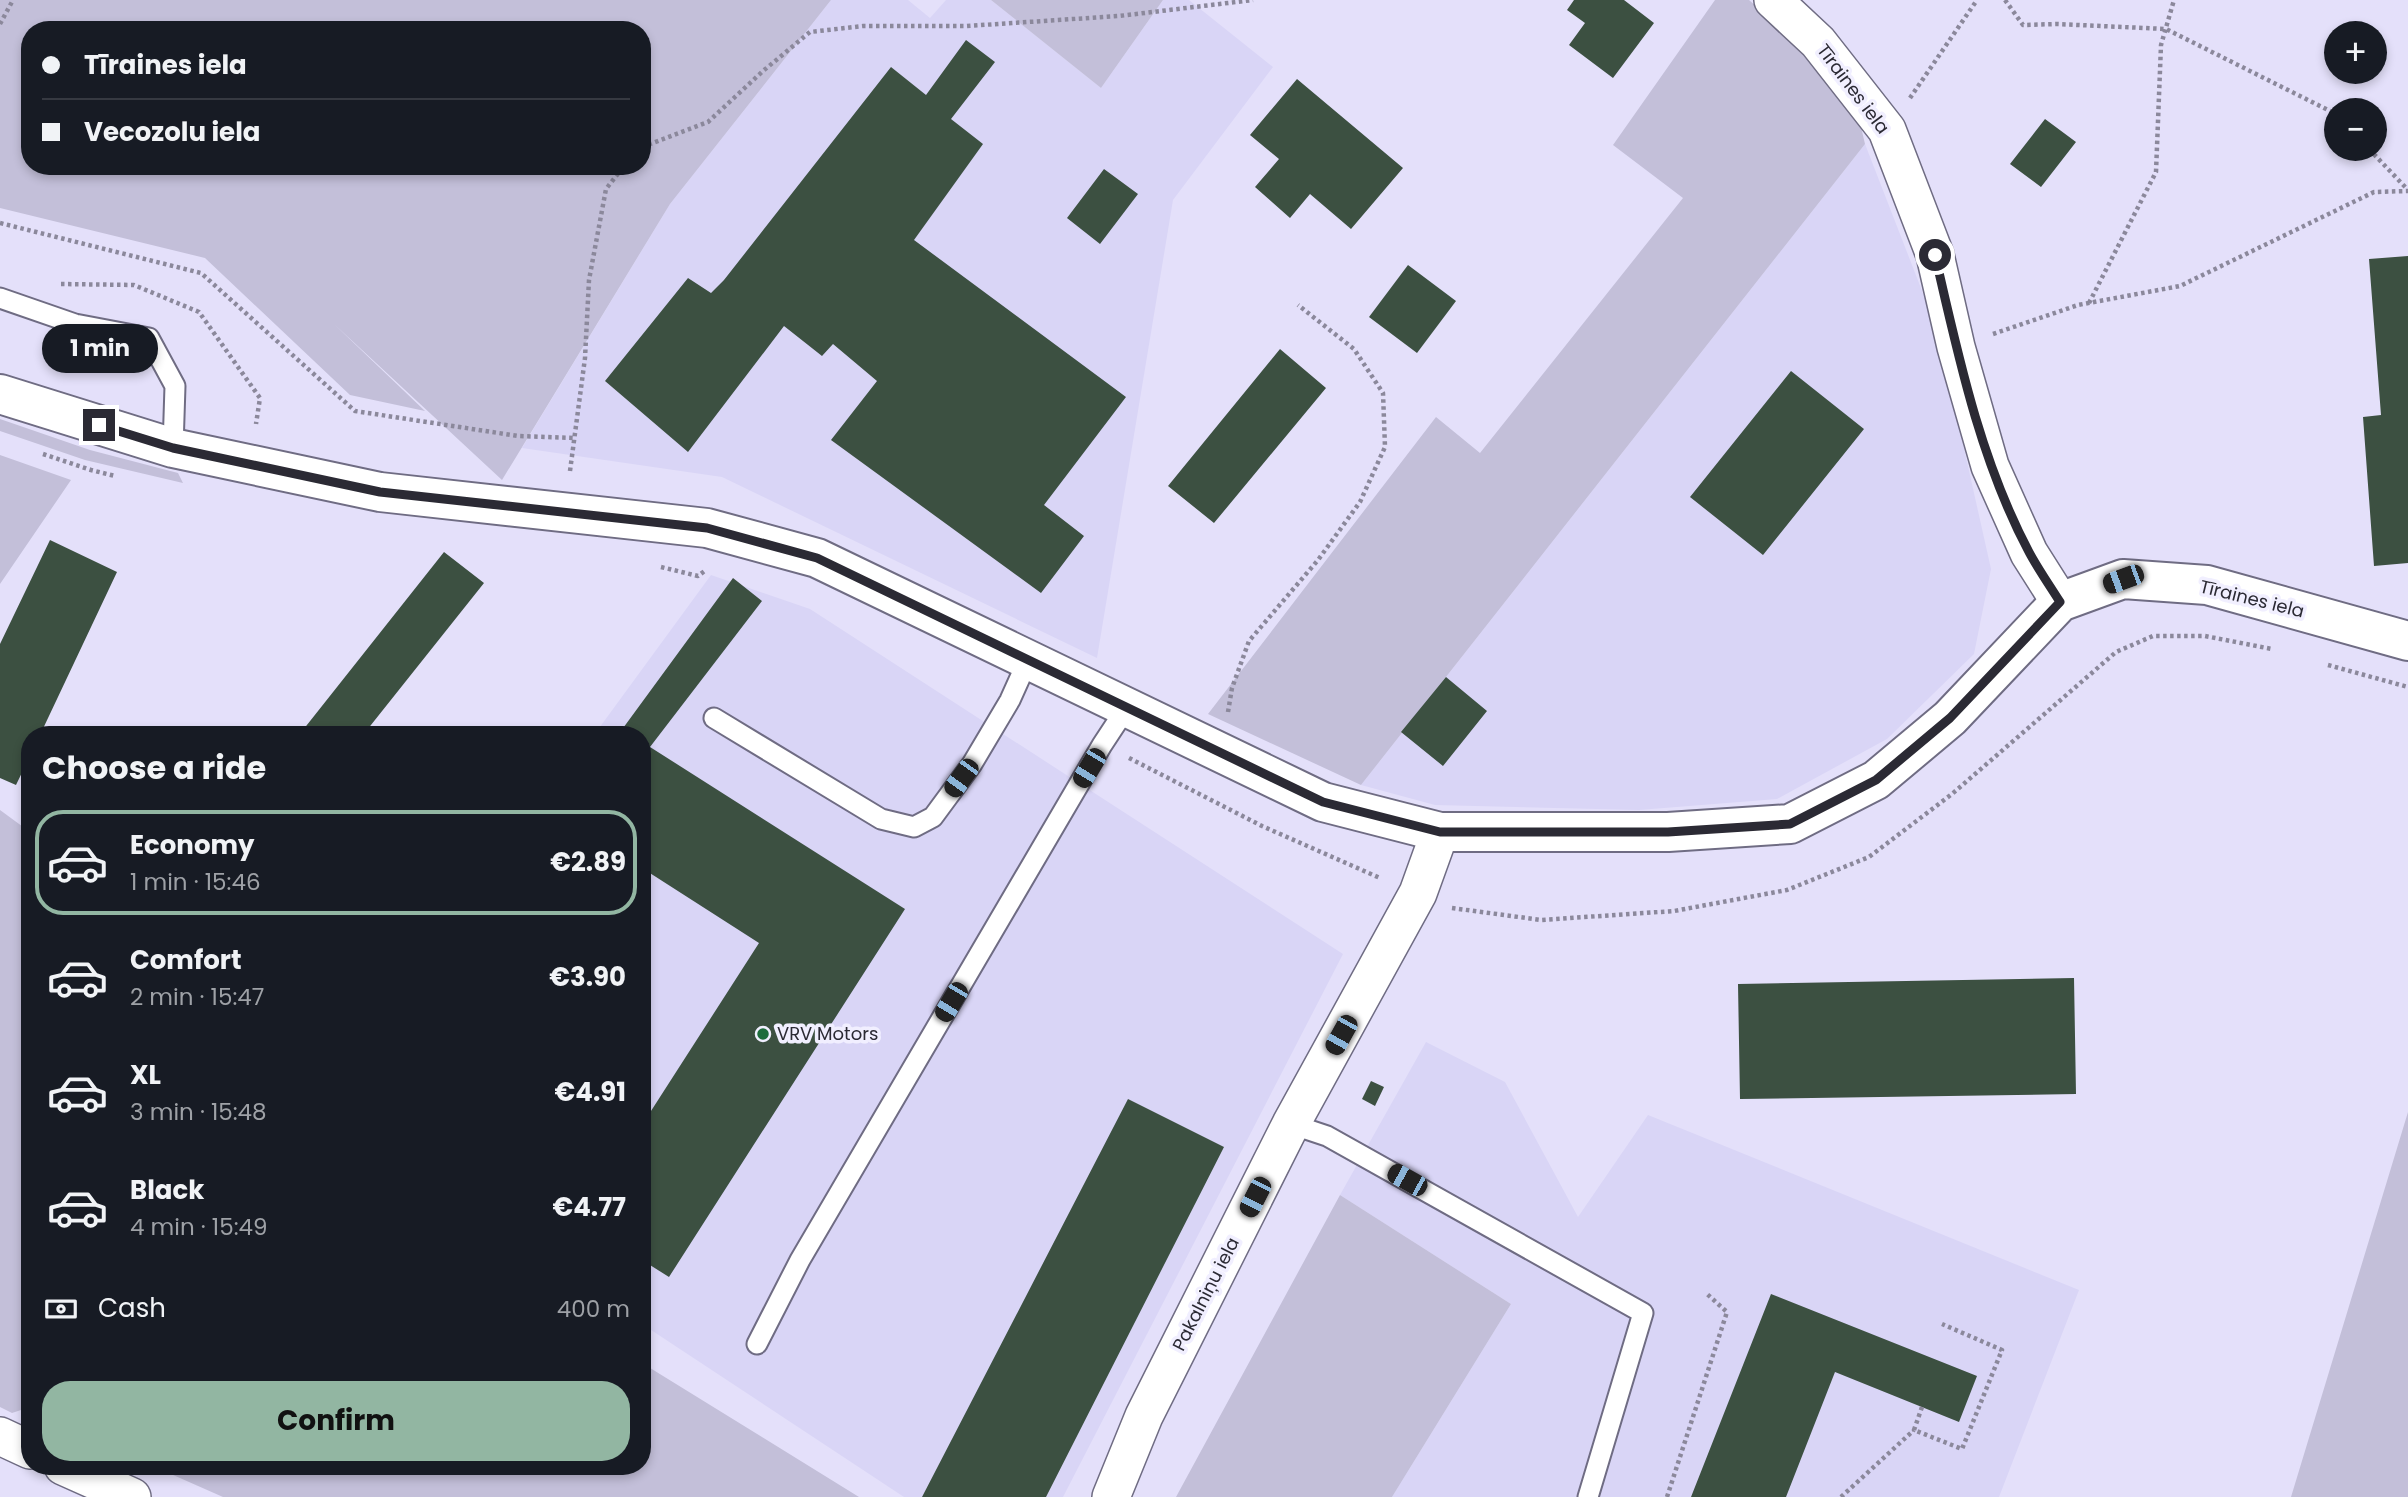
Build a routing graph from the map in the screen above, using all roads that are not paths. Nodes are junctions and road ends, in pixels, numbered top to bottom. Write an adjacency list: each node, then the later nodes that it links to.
1 (1773, 0): 5 (street, Tīraines iela)
2 (0, 298): 4 (lane)
3 (0, 394): 4 (street)
4 (173, 448): 7 (street)
5 (2060, 602): 6 (street, Tīraines iela); 10 (street)
6 (2408, 641)
7 (1028, 660): 8 (street); 9 (lane)
8 (1127, 707): 10 (street); 12 (lane)
9 (714, 718)
10 (1440, 832): 11 (street, Pakalniņu iela)
11 (1292, 1124): 17 (street, Pakalniņu iela); 18 (lane)
12 (757, 1345)
13 (0, 1436): 14 (street)
14 (21, 1446)
15 (70, 1479): 16 (street)
16 (132, 1497)
17 (1111, 1497)
18 (1588, 1497)

